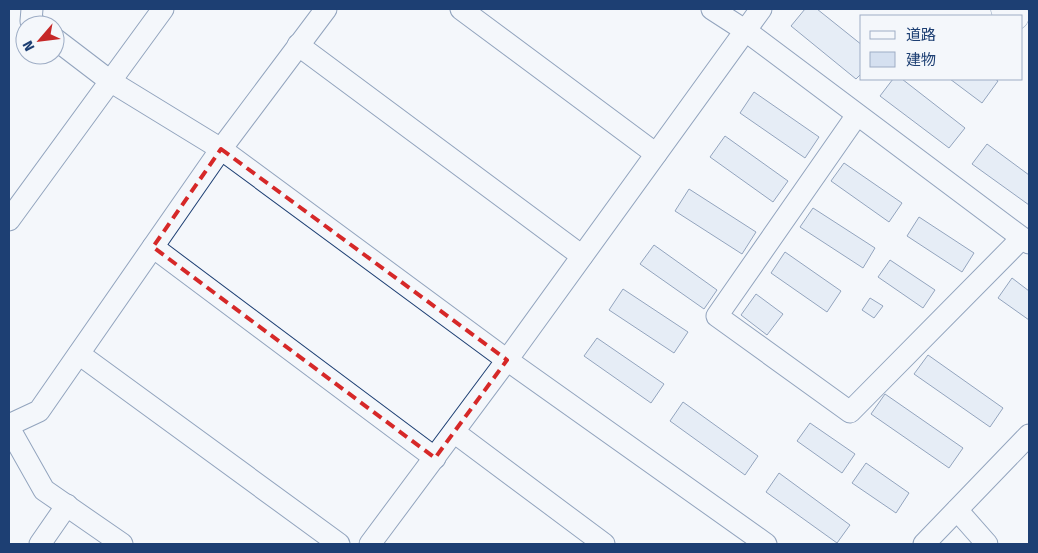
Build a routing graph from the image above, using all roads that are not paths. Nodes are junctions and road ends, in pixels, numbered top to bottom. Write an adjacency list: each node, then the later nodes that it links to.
1 (163, 9): 9 (street)
2 (326, 9): 7 (street)
3 (461, 9): 12 (street)
4 (712, 9): 6 (street)
5 (761, 9): 6 (street)
6 (746, 31): 10 (street); 12 (street)
7 (298, 46): 11 (street); 16 (street)
8 (65, 47): 9 (street)
9 (110, 81): 11 (street); 13 (street)
10 (857, 115): 14 (street); 14 (street)
11 (221, 149): 15 (street); 18 (street)
12 (656, 154): 16 (street)
13 (9, 220)
14 (1026, 241)
15 (153, 248): 17 (street); 22 (street)
16 (582, 256): 18 (street)
17 (79, 354): 19 (street); 27 (street)
18 (507, 360): 20 (street); 30 (street)
19 (9, 426): 23 (street)
20 (454, 432): 22 (street); 29 (street)
21 (1029, 435): 24 (street)
22 (435, 458): 28 (street)
23 (67, 505): 25 (street); 26 (street)
24 (957, 510): 31 (street); 32 (street)
25 (40, 544)
26 (122, 544)
27 (339, 544)
28 (370, 544)
29 (604, 544)
30 (766, 544)
31 (924, 544)
32 (987, 544)

